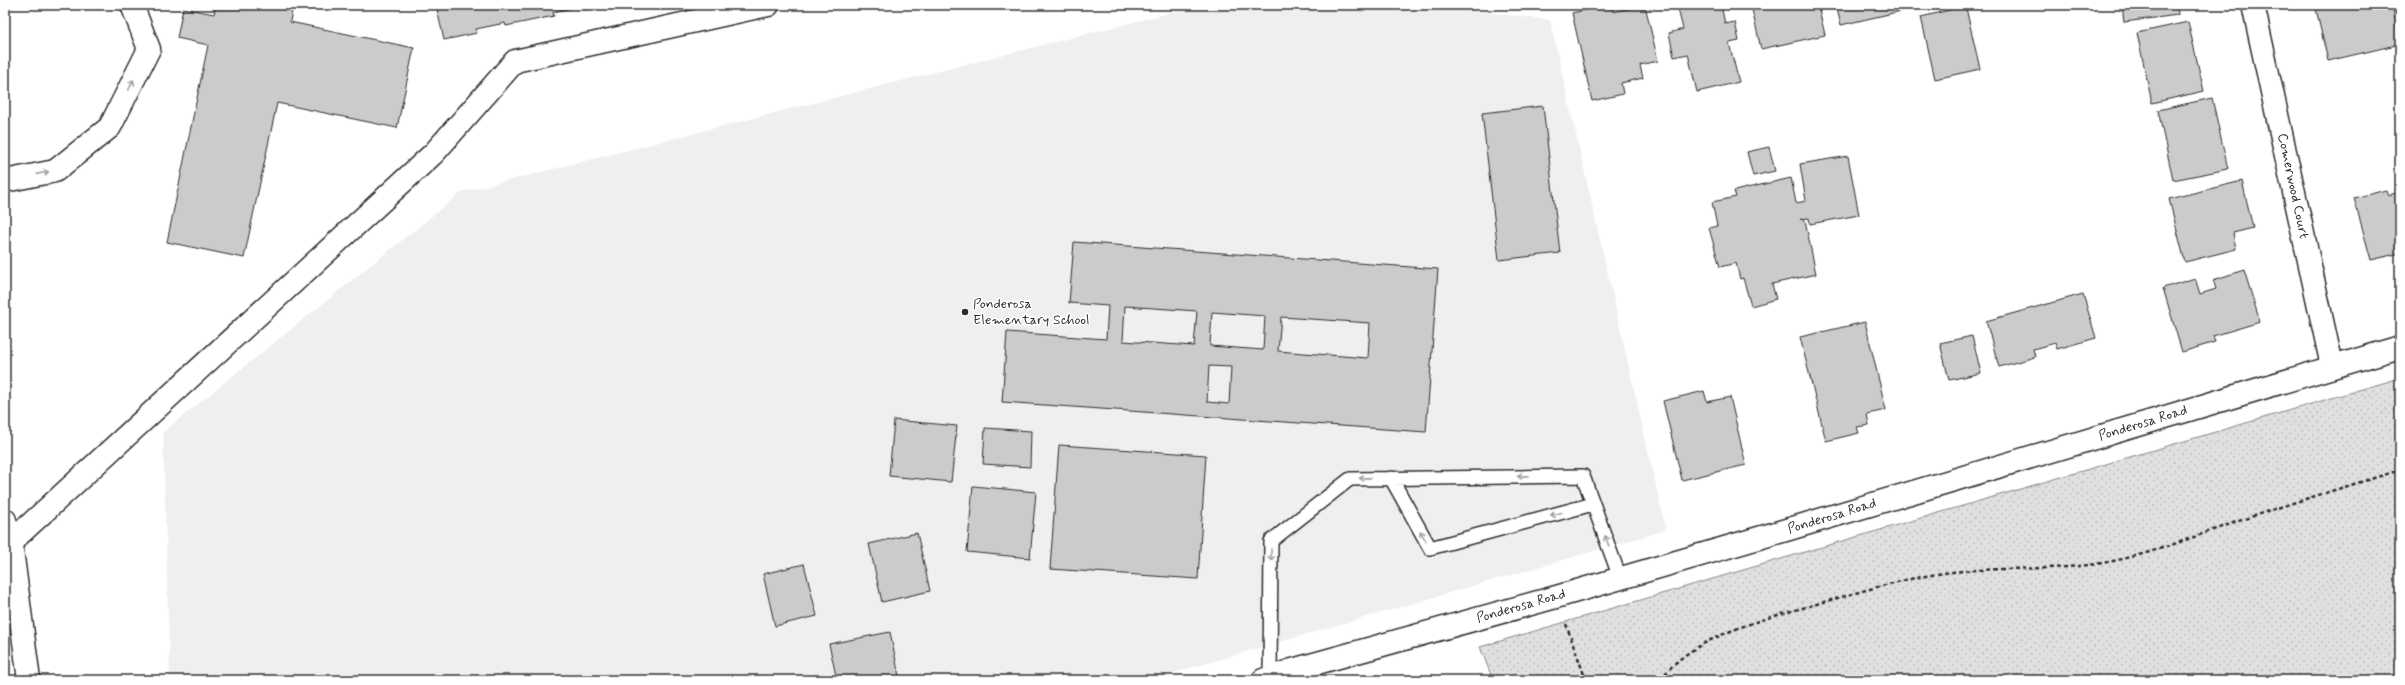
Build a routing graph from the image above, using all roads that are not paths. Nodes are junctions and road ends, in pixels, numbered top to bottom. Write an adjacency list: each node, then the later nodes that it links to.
1 (132, 5): 4 (street, one-way to 1)
2 (768, 5): 10 (street)
3 (2253, 5): 6 (street, Comerwood Court)
4 (5, 181)
5 (2400, 347): 6 (street, Ponderosa Road)
6 (2332, 366): 11 (street, Ponderosa Road)
7 (1391, 478): 8 (lane, one-way to 7); 8 (lane, one-way to 7); 13 (lane, one-way to 13)
8 (1593, 504): 11 (lane, one-way to 8)
9 (5, 520): 10 (street)
10 (11, 542): 14 (street)
11 (1620, 578): 12 (street, Ponderosa Road)
12 (1294, 675): 13 (street, Ponderosa Road)
13 (1267, 679)
14 (29, 680)

